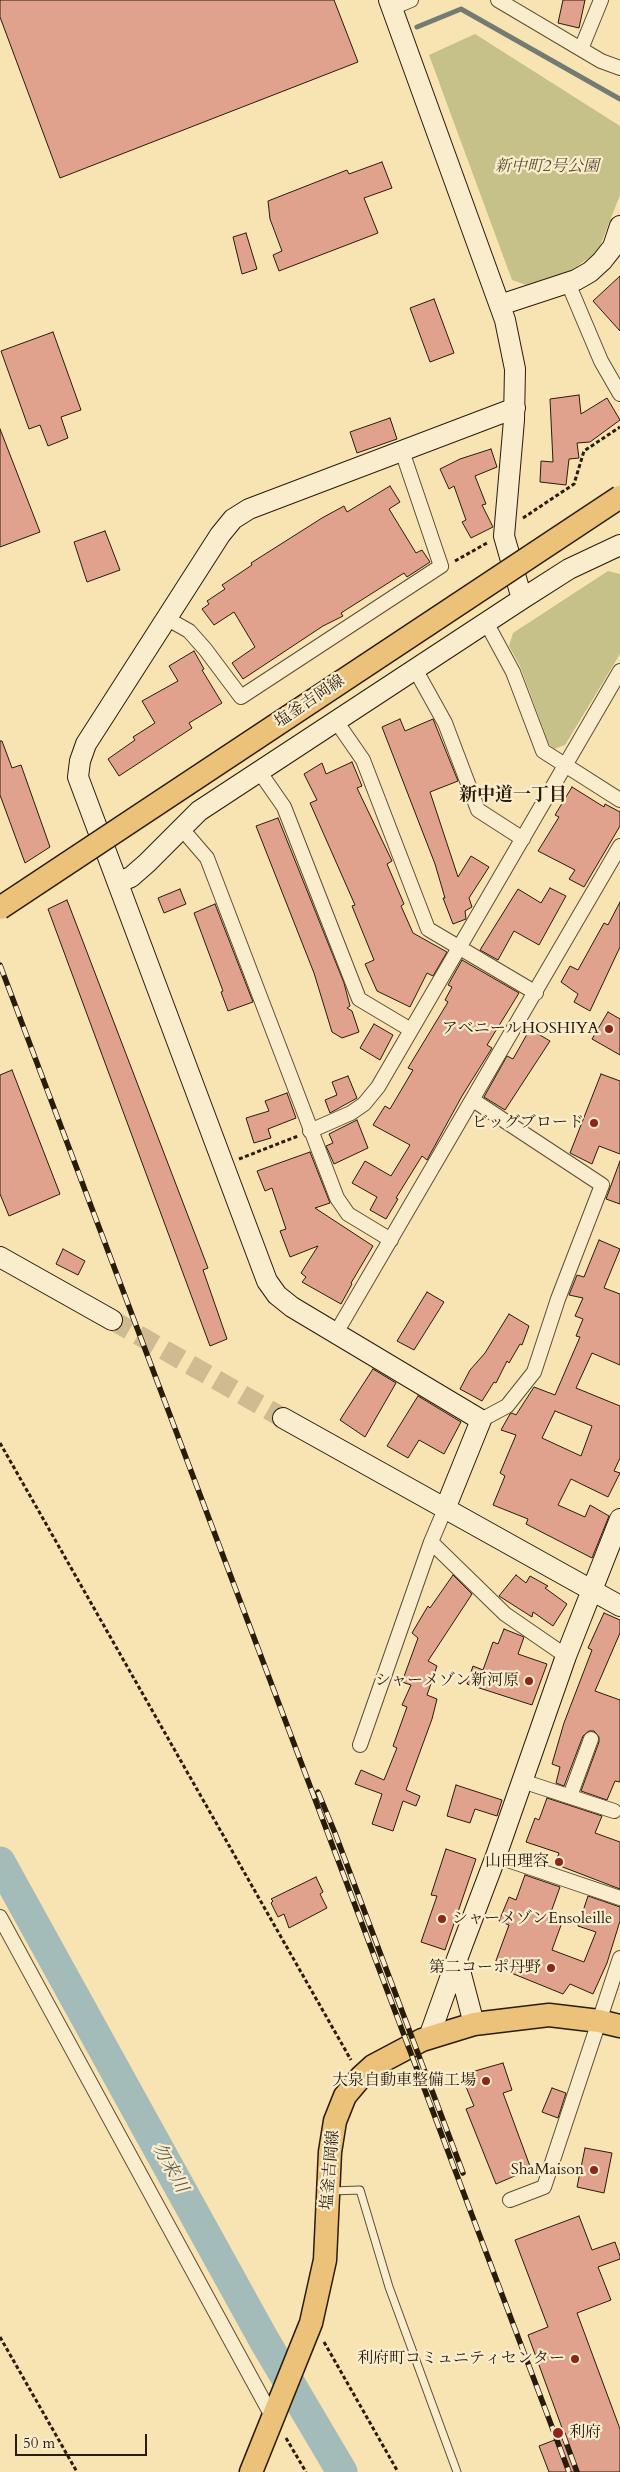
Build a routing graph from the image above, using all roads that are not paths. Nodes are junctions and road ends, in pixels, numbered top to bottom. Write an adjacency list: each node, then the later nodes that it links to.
1 (411, 0): 4 (street)
2 (601, 0): 5 (street)
3 (501, 1): 5 (street)
4 (390, 4): 9 (street)
5 (581, 49): 6 (street)
6 (620, 68)
7 (619, 235): 8 (street)
8 (568, 283): 9 (street); 10 (street)
9 (500, 304): 11 (street)
10 (620, 394)
11 (515, 408): 12 (street); 15 (street)
12 (402, 451): 16 (street); 16 (street)
13 (620, 497): 28 (main road, 塩釜吉岡線, bridge)
14 (618, 550): 15 (street)
15 (522, 599): 17 (street)
16 (166, 618): 27 (street)
17 (487, 624): 18 (street); 21 (street)
18 (415, 669): 20 (street); 25 (street)
19 (620, 671): 21 (street)
20 (336, 721): 22 (street); 29 (street)
21 (565, 765): 23 (street); 25 (street)
22 (259, 771): 24 (street); 31 (street)
23 (620, 800)
24 (182, 828): 27 (street); 33 (street)
25 (522, 839): 29 (street)
26 (620, 846): 30 (street)
27 (119, 882): 37 (street)
28 (0, 908)
29 (459, 948): 30 (street); 31 (street)
30 (536, 993): 32 (street)
31 (411, 1030): 33 (street)
32 (473, 1100): 34 (street); 39 (street)
33 (310, 1131): 34 (street)
34 (391, 1240): 37 (street)
35 (0, 1257): 36 (street)
36 (112, 1320)
37 (336, 1333): 39 (street)
38 (282, 1418): 40 (street)
39 (481, 1420): 40 (street)
40 (445, 1509): 42 (street); 43 (street)
41 (620, 1519): 43 (street)
42 (430, 1542): 45 (street); 47 (street)
43 (592, 1590): 44 (street); 45 (street)
44 (620, 1606)
45 (566, 1656): 48 (street)
46 (591, 1739): 49 (street)
47 (360, 1745)
48 (522, 1781): 49 (street); 51 (street)
49 (570, 1796): 50 (street)
50 (614, 1811)
51 (496, 1856): 52 (street); 55 (street)
52 (620, 1898)
53 (1, 1920): 61 (street)
54 (620, 1958): 57 (street)
55 (457, 1959): 56 (street); 58 (street)
56 (474, 2024): 57 (main road, 塩釜吉岡線); 58 (main road, 塩釜吉岡線)
57 (610, 2024): 60 (street)
58 (429, 2037): 59 (main road, 塩釜吉岡線)
59 (327, 2191): 61 (main road, 塩釜吉岡線); 63 (lane)
60 (510, 2200)
61 (275, 2414): 62 (main road, 塩釜吉岡線)
62 (251, 2472)
63 (457, 2472)

